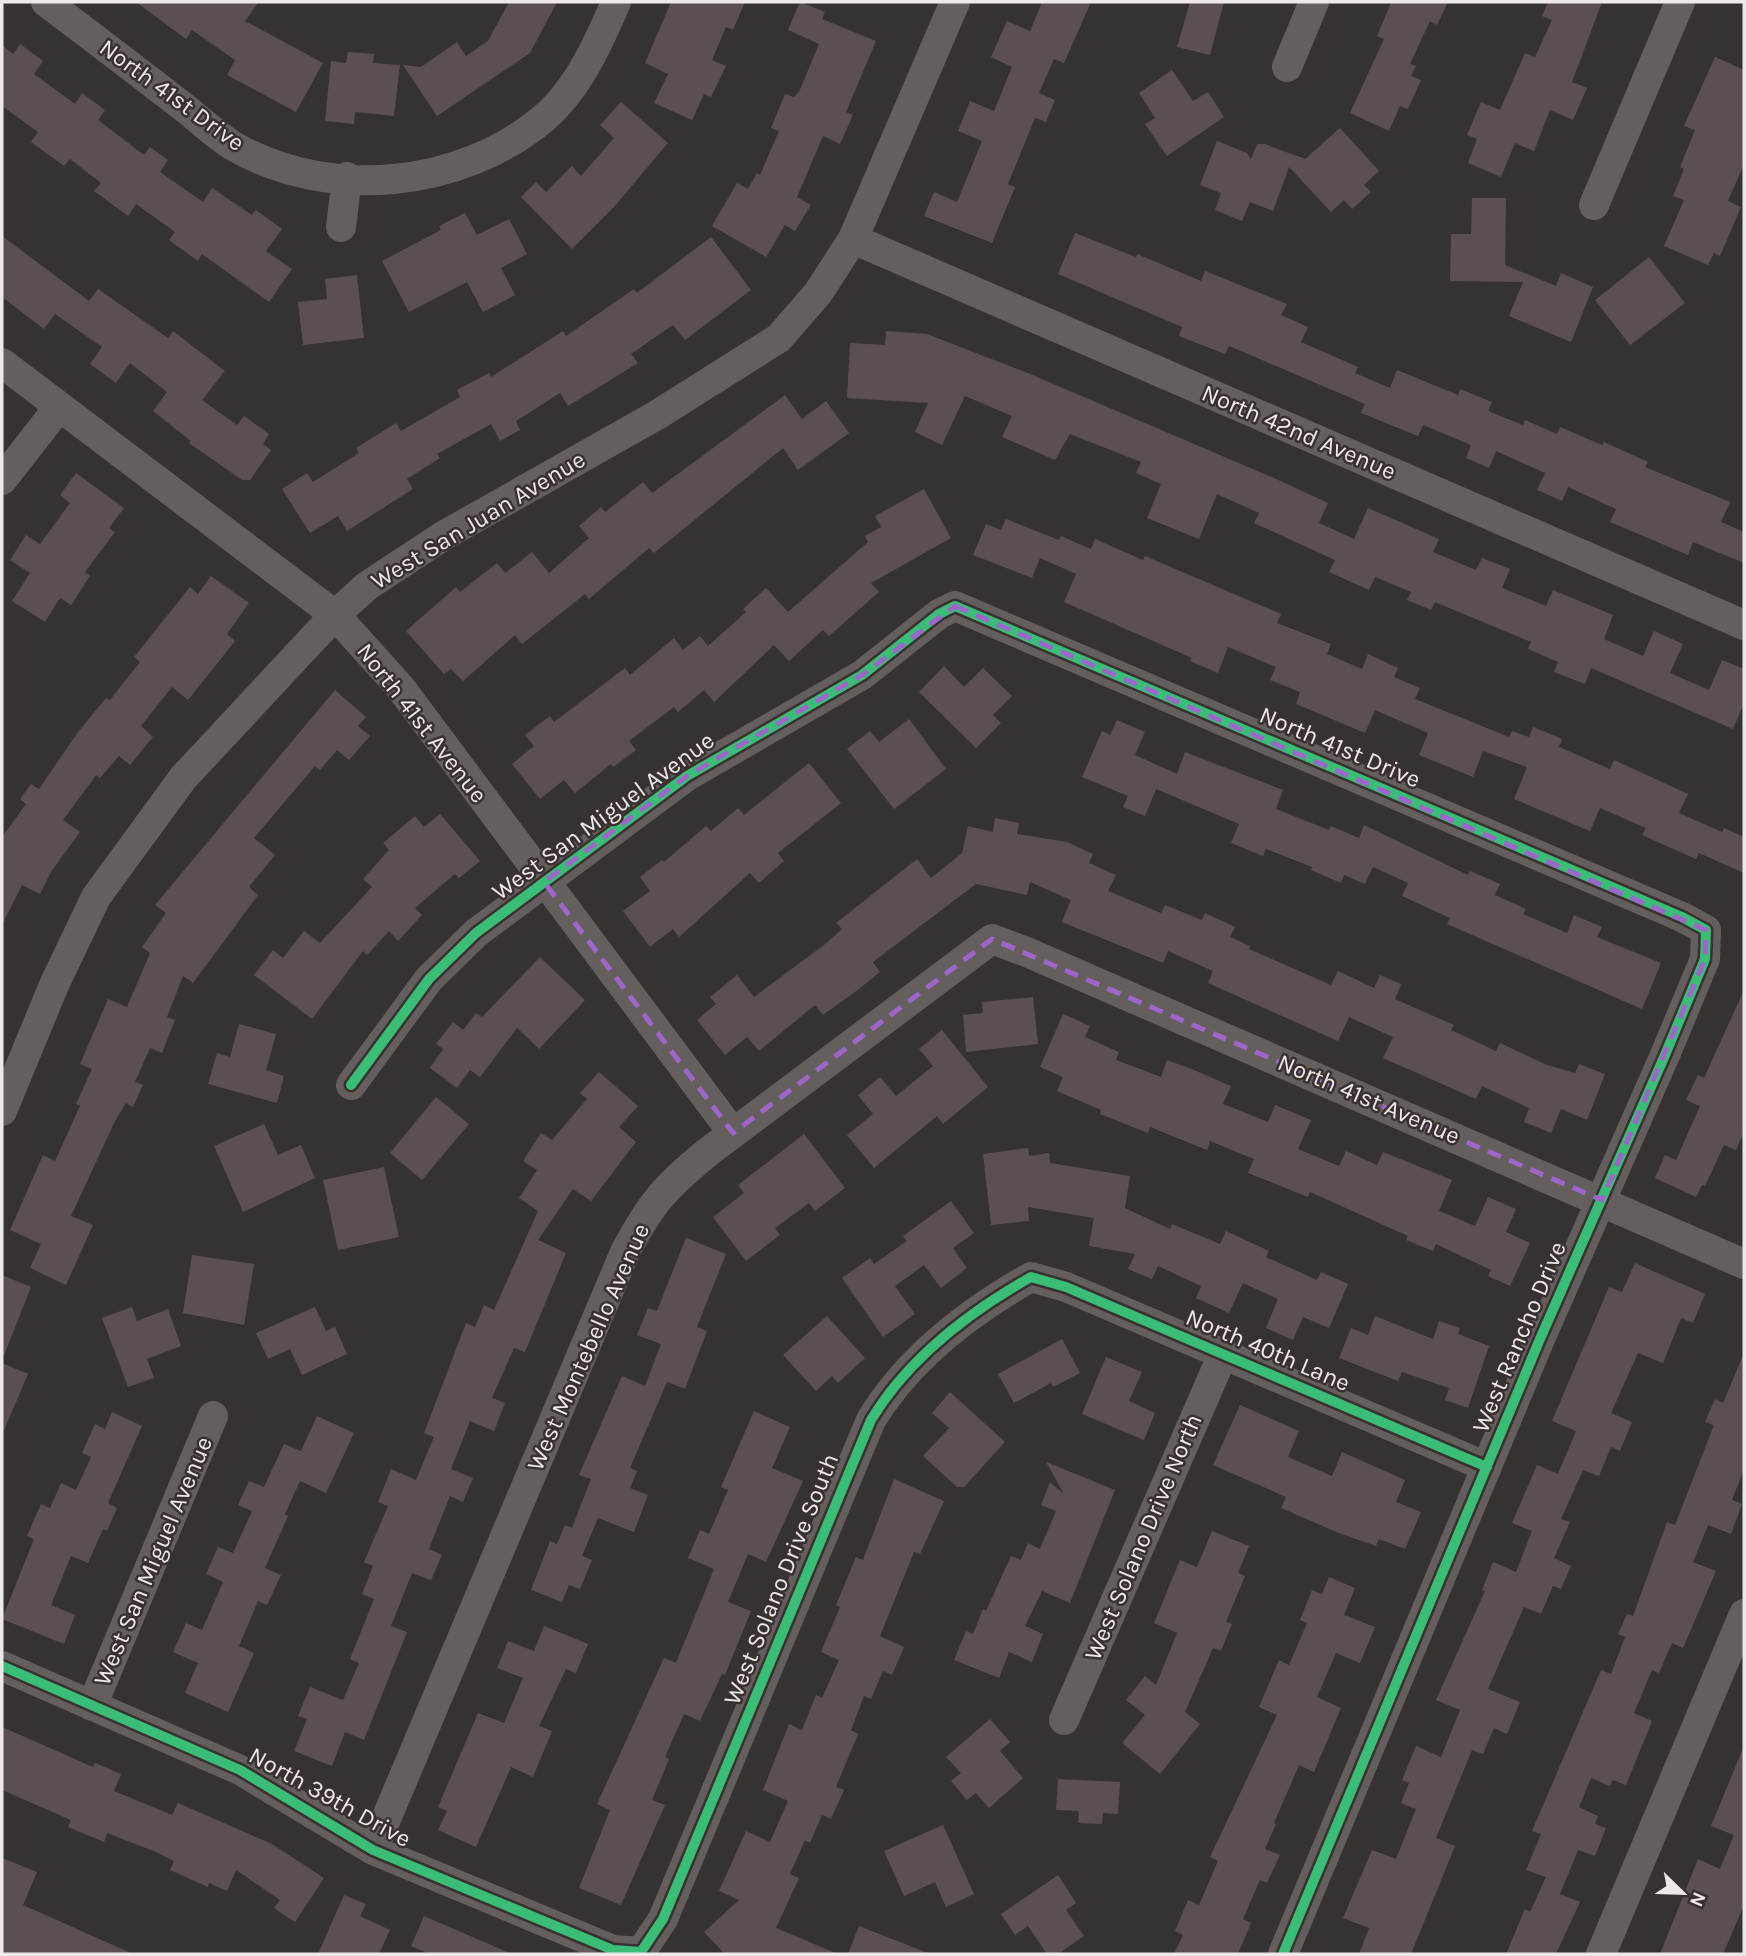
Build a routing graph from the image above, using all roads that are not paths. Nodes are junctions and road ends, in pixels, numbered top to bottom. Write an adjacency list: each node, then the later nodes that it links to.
1 (46, 2): 7 (street, North 41st Drive)
2 (617, 2): 7 (street, North 41st Drive)
3 (955, 2): 10 (street, West San Juan Avenue)
4 (1314, 2): 6 (street)
5 (1680, 2): 8 (street)
6 (1287, 67)
7 (347, 177): 9 (street)
8 (1594, 205)
9 (341, 227)
10 (853, 239): 15 (street, West San Juan Avenue); 16 (street, North 42nd Avenue)
11 (2, 363): 12 (street, North 41st Avenue)
12 (60, 407): 13 (street); 15 (street, North 41st Avenue)
13 (2, 480)
14 (955, 606): 17 (street, West San Miguel Avenue); 18 (street, North 41st Drive)
15 (334, 615): 17 (street, North 41st Avenue); 21 (street, West San Juan Avenue)
16 (1744, 625)
17 (544, 882): 20 (street, West San Miguel Avenue); 22 (street, North 41st Avenue)
18 (1706, 930): 23 (street, West Rancho Drive)
19 (992, 939): 22 (street, West Montebello Avenue); 23 (street, North 41st Avenue)
20 (351, 1085)
21 (2, 1111)
22 (733, 1133): 33 (street, West Montebello Avenue)
23 (1602, 1200): 24 (street, North 41st Avenue); 28 (street, West Rancho Drive)
24 (1744, 1264)
25 (1031, 1277): 26 (street, North 40th Lane); 34 (street, West Solano Drive South)
26 (1223, 1354): 28 (street, North 40th Lane); 32 (street, West Solano Drive North)
27 (213, 1416): 31 (street, West San Miguel Avenue)
28 (1487, 1467): 35 (street, West Rancho Drive)
29 (1744, 1614): 36 (street)
30 (2, 1666): 31 (street, North 39th Drive)
31 (93, 1706): 33 (street, North 39th Drive)
32 (1064, 1720)
33 (373, 1850): 34 (street, North 39th Drive)
34 (641, 1952)
35 (1283, 1954)
36 (1601, 1954)

